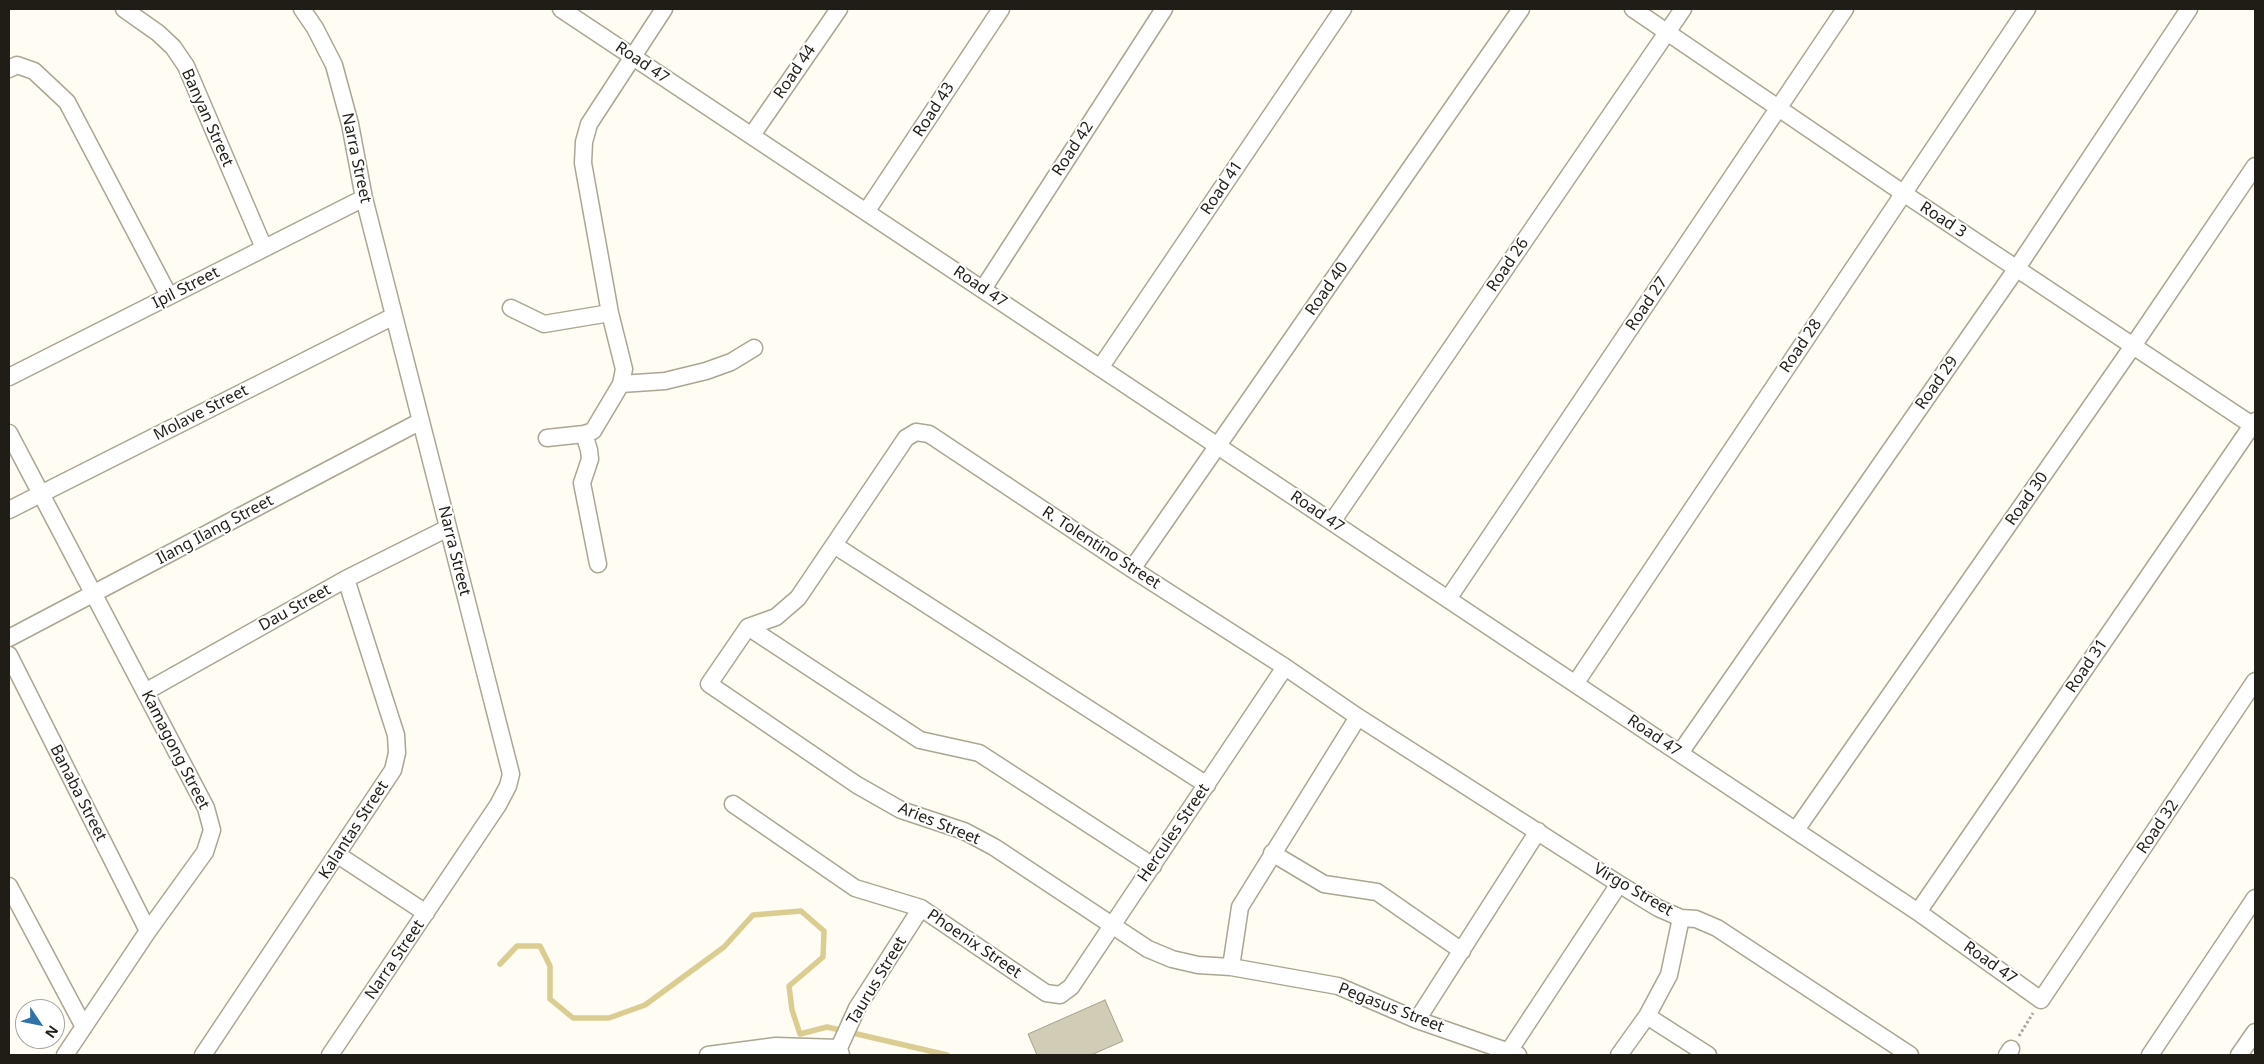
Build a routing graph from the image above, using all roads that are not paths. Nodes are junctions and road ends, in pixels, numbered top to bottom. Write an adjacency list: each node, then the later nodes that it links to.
1 (124, 9): 24 (street, Banyan Street)
2 (302, 9): 22 (street, Narra Street)
3 (561, 9): 16 (street, Road 47)
4 (664, 9): 16 (street)
5 (838, 9): 19 (street, Road 44)
6 (1001, 9): 23 (street, Road 43)
7 (1164, 9): 26 (street, Road 42)
8 (1344, 9): 33 (street, Road 41)
9 (1521, 9): 41 (street, Road 40)
10 (1633, 9): 15 (street, Road 3)
11 (1683, 9): 15 (street, Road 26)
12 (1845, 9): 18 (street, Road 27)
13 (2027, 9): 21 (street, Road 28)
14 (2189, 9): 25 (street, Road 29)
15 (1667, 32): 18 (street, Road 3); 44 (street, Road 26)
16 (632, 56): 19 (street, Road 47); 29 (street)
17 (9, 69): 27 (street)
18 (1779, 107): 21 (street, Road 3); 51 (street, Road 27)
19 (752, 136): 23 (street, Road 47)
20 (2255, 166): 31 (street, Road 30)
21 (1903, 193): 25 (street, Road 3); 57 (street, Road 28)
22 (364, 198): 24 (street, Ipil Street); 30 (street, Narra Street)
23 (866, 212): 26 (street, Road 47)
24 (264, 248): 27 (street, Ipil Street)
25 (2016, 268): 31 (street, Road 3); 60 (street, Road 29)
26 (982, 289): 33 (street, Road 47)
27 (169, 296): 34 (street, Ipil Street)
28 (511, 308): 29 (street)
29 (610, 313): 35 (street)
30 (394, 316): 36 (street, Narra Street); 42 (street, Molave Street)
31 (2133, 346): 37 (street, Road 3); 63 (street, Road 30)
32 (754, 348): 35 (street)
33 (1100, 368): 41 (street, Road 47)
34 (9, 377)
35 (621, 384): 39 (street)
36 (421, 421): 45 (street, Narra Street); 50 (street, Ilang Ilang Street)
37 (2254, 424): 72 (street, Road 31)
38 (9, 432): 42 (street, Kamagong Street)
39 (584, 434): 40 (street); 47 (street)
40 (547, 438)
41 (1218, 446): 44 (street, Road 47); 48 (street, Road 40)
42 (40, 494): 43 (street, Molave Street); 50 (street, Kamagong Street)
43 (9, 510)
44 (1332, 522): 51 (street, Road 47)
45 (448, 528): 49 (street, Dau Street); 73 (street, Narra Street)
46 (834, 545): 48 (street, R. Tolentino Street); 52 (street); 61 (street)
47 (598, 564)
48 (1132, 570): 55 (street, R. Tolentino Street)
49 (346, 579): 58 (street, Dau Street); 66 (street, Kalantas Street)
50 (94, 593): 53 (street, Ilang Ilang Street); 58 (street, Kamagong Street)
51 (1448, 599): 57 (street, Road 47)
52 (748, 627): 67 (street); 75 (street, Aries Street)
53 (9, 638)
54 (9, 655): 76 (street, Banaba Street)
55 (1285, 667): 59 (street, Virgo Street); 61 (street, Hercules Street)
56 (2255, 681): 80 (street, Road 32)
57 (1575, 684): 60 (street, Road 47)
58 (145, 692): 76 (street, Kamagong Street)
59 (1358, 717): 64 (street, Virgo Street); 65 (street)
60 (1680, 753): 63 (street, Road 47)
61 (1206, 785): 67 (street, Hercules Street)
62 (733, 804): 71 (street, Phoenix Street)
63 (1796, 830): 72 (street, Road 47)
64 (1538, 831): 68 (street, Virgo Street); 77 (street)
65 (1272, 853): 77 (street); 78 (street)
66 (338, 855): 73 (street); 88 (street, Kalantas Street)
67 (1153, 866): 75 (street, Hercules Street)
68 (1618, 884): 74 (street, Virgo Street); 86 (street)
69 (9, 886): 83 (street)
70 (2255, 898): 94 (street)
71 (921, 908): 79 (street, Phoenix Street); 85 (street, Taurus Street)
72 (1918, 912): 80 (street, Road 47)
73 (426, 913): 89 (street, Narra Street)
74 (1681, 918): 81 (street); 93 (street, Virgo Street)
75 (1112, 926): 78 (street, Aries Street); 79 (street, Hercules Street)
76 (148, 931): 83 (street, Kamagong Street)
77 (1462, 951): 82 (street)
78 (1231, 966): 82 (street, Pegasus Street)
79 (1060, 995)
80 (2041, 1000)
81 (1647, 1016): 91 (street); 92 (street)
82 (1417, 1020): 86 (street, Pegasus Street)
83 (84, 1027): 87 (street, Kamagong Street)
84 (2255, 1032): 95 (street)
85 (840, 1052): 90 (street)
86 (1513, 1053)
87 (65, 1055)
88 (203, 1055)
89 (330, 1055)
90 (708, 1055)
91 (1619, 1055)
92 (1708, 1055)
93 (1910, 1055)
94 (2150, 1055)
95 (2239, 1055)

